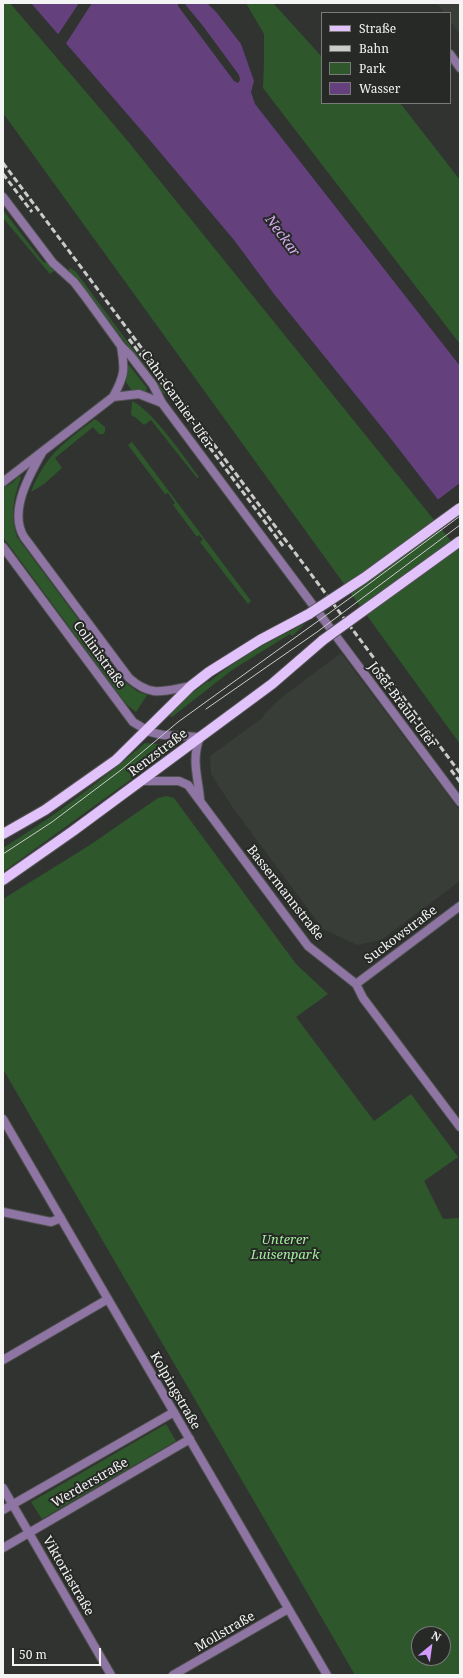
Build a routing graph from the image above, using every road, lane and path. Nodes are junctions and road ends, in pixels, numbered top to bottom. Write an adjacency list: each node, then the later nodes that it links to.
1 (451, 55): 2 (street)
2 (460, 68)
3 (3, 197): 4 (street, Cahn-Garnier-Ufer)
4 (121, 346): 5 (street); 6 (street, Cahn-Garnier-Ufer)
5 (113, 397): 6 (street); 7 (street)
6 (162, 403): 14 (street, Cahn-Garnier-Ufer)
7 (43, 451): 8 (street); 15 (street, Collinistraße)
8 (3, 482)
9 (460, 508): 15 (main road, Renzstraße, bridge)
10 (460, 541): 17 (main road, Renzstraße, bridge)
11 (3, 547): 13 (street, Collinistraße)
12 (3, 558): 13 (street)
13 (12, 559): 16 (street, Collinistraße)
14 (325, 621): 20 (street, Josef-Braun-Ufer)
15 (191, 686): 16 (main road, Renzstraße)
16 (147, 731): 17 (street, Collinistraße); 21 (main road, Renzstraße)
17 (200, 737): 18 (main road, Renzstraße); 19 (street, Bassermannstraße)
18 (142, 781): 19 (street, Bassermannstraße); 22 (main road, Renzstraße)
19 (200, 800): 24 (street, Bassermannstraße)
20 (460, 802)
21 (3, 834)
22 (3, 880)
23 (460, 906): 24 (street, Suckowstraße)
24 (356, 984): 26 (street, Bassermannstraße)
25 (3, 1119): 28 (street, Kolpingstraße)
26 (460, 1127)
27 (3, 1212): 28 (street)
28 (61, 1218): 29 (street, Kolpingstraße)
29 (108, 1299): 30 (street); 31 (street, Kolpingstraße)
30 (3, 1360)
31 (174, 1412): 32 (street, Kolpingstraße); 34 (street, Werderstraße)
32 (190, 1439): 36 (street, Werderstraße); 38 (street, Kolpingstraße)
33 (3, 1488): 34 (street, Viktoriastraße)
34 (13, 1505): 35 (street, Werderstraße); 36 (street, Viktoriastraße)
35 (3, 1510)
36 (29, 1533): 37 (street, Werderstraße); 39 (street, Viktoriastraße)
37 (3, 1548)
38 (288, 1609): 40 (street, Mollstraße); 41 (street, Kolpingstraße)
39 (111, 1675)
40 (173, 1675)
41 (327, 1675)

